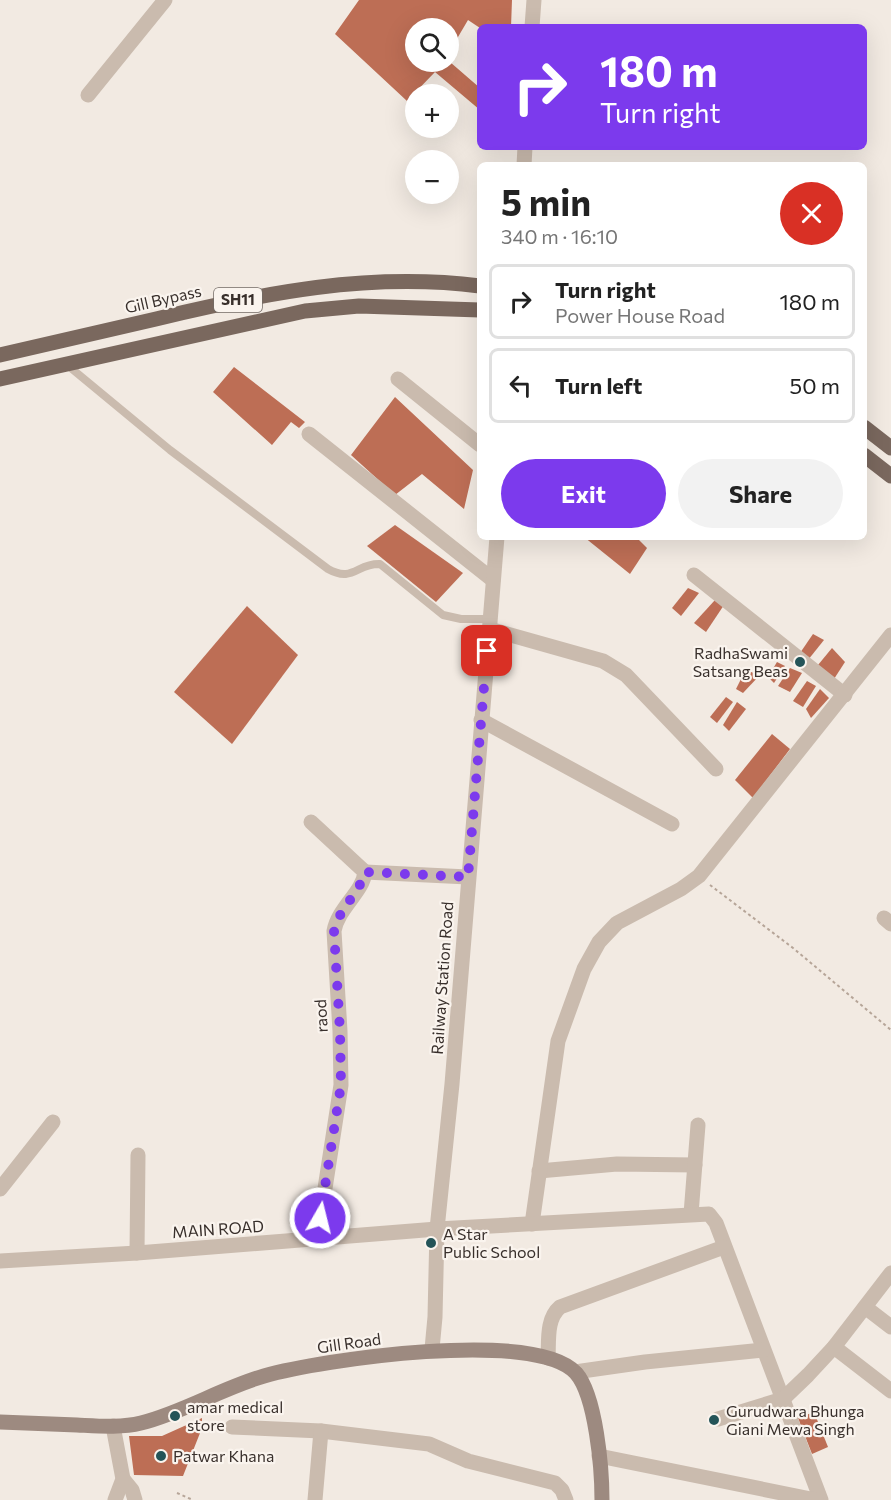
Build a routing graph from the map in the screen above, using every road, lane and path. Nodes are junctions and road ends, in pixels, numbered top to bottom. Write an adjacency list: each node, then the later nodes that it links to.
1 (165, 0): 4 (street)
2 (534, 0): 3 (street)
3 (532, 24)
4 (88, 95)
5 (477, 286): 7 (main road, Gill Bypass / SH11)
6 (477, 310): 8 (main road, SH11)
7 (0, 355)
8 (66, 364): 9 (main road, SH11); 20 (lane)
9 (0, 379)
10 (398, 379): 13 (street)
11 (867, 429): 14 (main road)
12 (309, 435): 19 (street)
13 (477, 443)
14 (891, 448)
15 (867, 457): 16 (main road)
16 (891, 476)
17 (497, 540): 19 (street, Railway Station Road)
18 (694, 575): 22 (street)
19 (493, 580): 20 (street, Railway Station Road)
20 (489, 624): 23 (street, Railway Station Road); 24 (street)
21 (891, 635): 22 (street)
22 (845, 695): 28 (street)
23 (481, 720): 26 (street); 29 (street, Railway Station Road)
24 (717, 769)
25 (311, 822): 27 (street)
26 (672, 824)
27 (365, 872): 29 (street); 40 (street, raod)
28 (699, 876): 30 (path); 35 (street)
29 (468, 877): 39 (street, Railway Station Road)
30 (891, 1030)
31 (53, 1122): 36 (street)
32 (698, 1125): 34 (street)
33 (138, 1155): 42 (street)
34 (695, 1165): 35 (street); 37 (street)
35 (539, 1171): 38 (street)
36 (0, 1189)
37 (692, 1214): 38 (street, MAIN ROAD); 41 (street)
38 (532, 1224): 39 (street, MAIN ROAD)
39 (437, 1229): 40 (street, MAIN ROAD); 48 (street, Railway Station Road)
40 (317, 1240): 42 (street, MAIN ROAD)
41 (724, 1247): 49 (street); 50 (street)
42 (137, 1253): 43 (street, MAIN ROAD)
43 (0, 1261)
44 (891, 1273): 45 (street)
45 (865, 1307): 46 (street); 47 (street)
46 (891, 1327)
47 (834, 1347): 52 (street); 53 (street)
48 (432, 1350): 50 (street, Gill Road); 56 (street, Gill Road)
49 (763, 1350): 51 (street); 53 (street)
50 (548, 1358): 51 (street, Gill Road)
51 (575, 1372): 59 (street)
52 (891, 1391)
53 (783, 1399): 54 (street); 69 (street)
54 (718, 1419)
55 (0, 1422): 56 (street, Gill Road)
56 (113, 1426): 60 (street)
57 (232, 1427): 58 (street)
58 (321, 1431): 65 (street); 66 (street)
59 (599, 1456): 67 (street); 68 (street)
60 (123, 1479): 62 (street); 63 (street)
61 (177, 1493): 64 (path)
62 (116, 1500)
63 (135, 1500)
64 (194, 1500)
65 (315, 1500)
66 (566, 1500)
67 (602, 1500)
68 (816, 1500)
69 (821, 1500)

